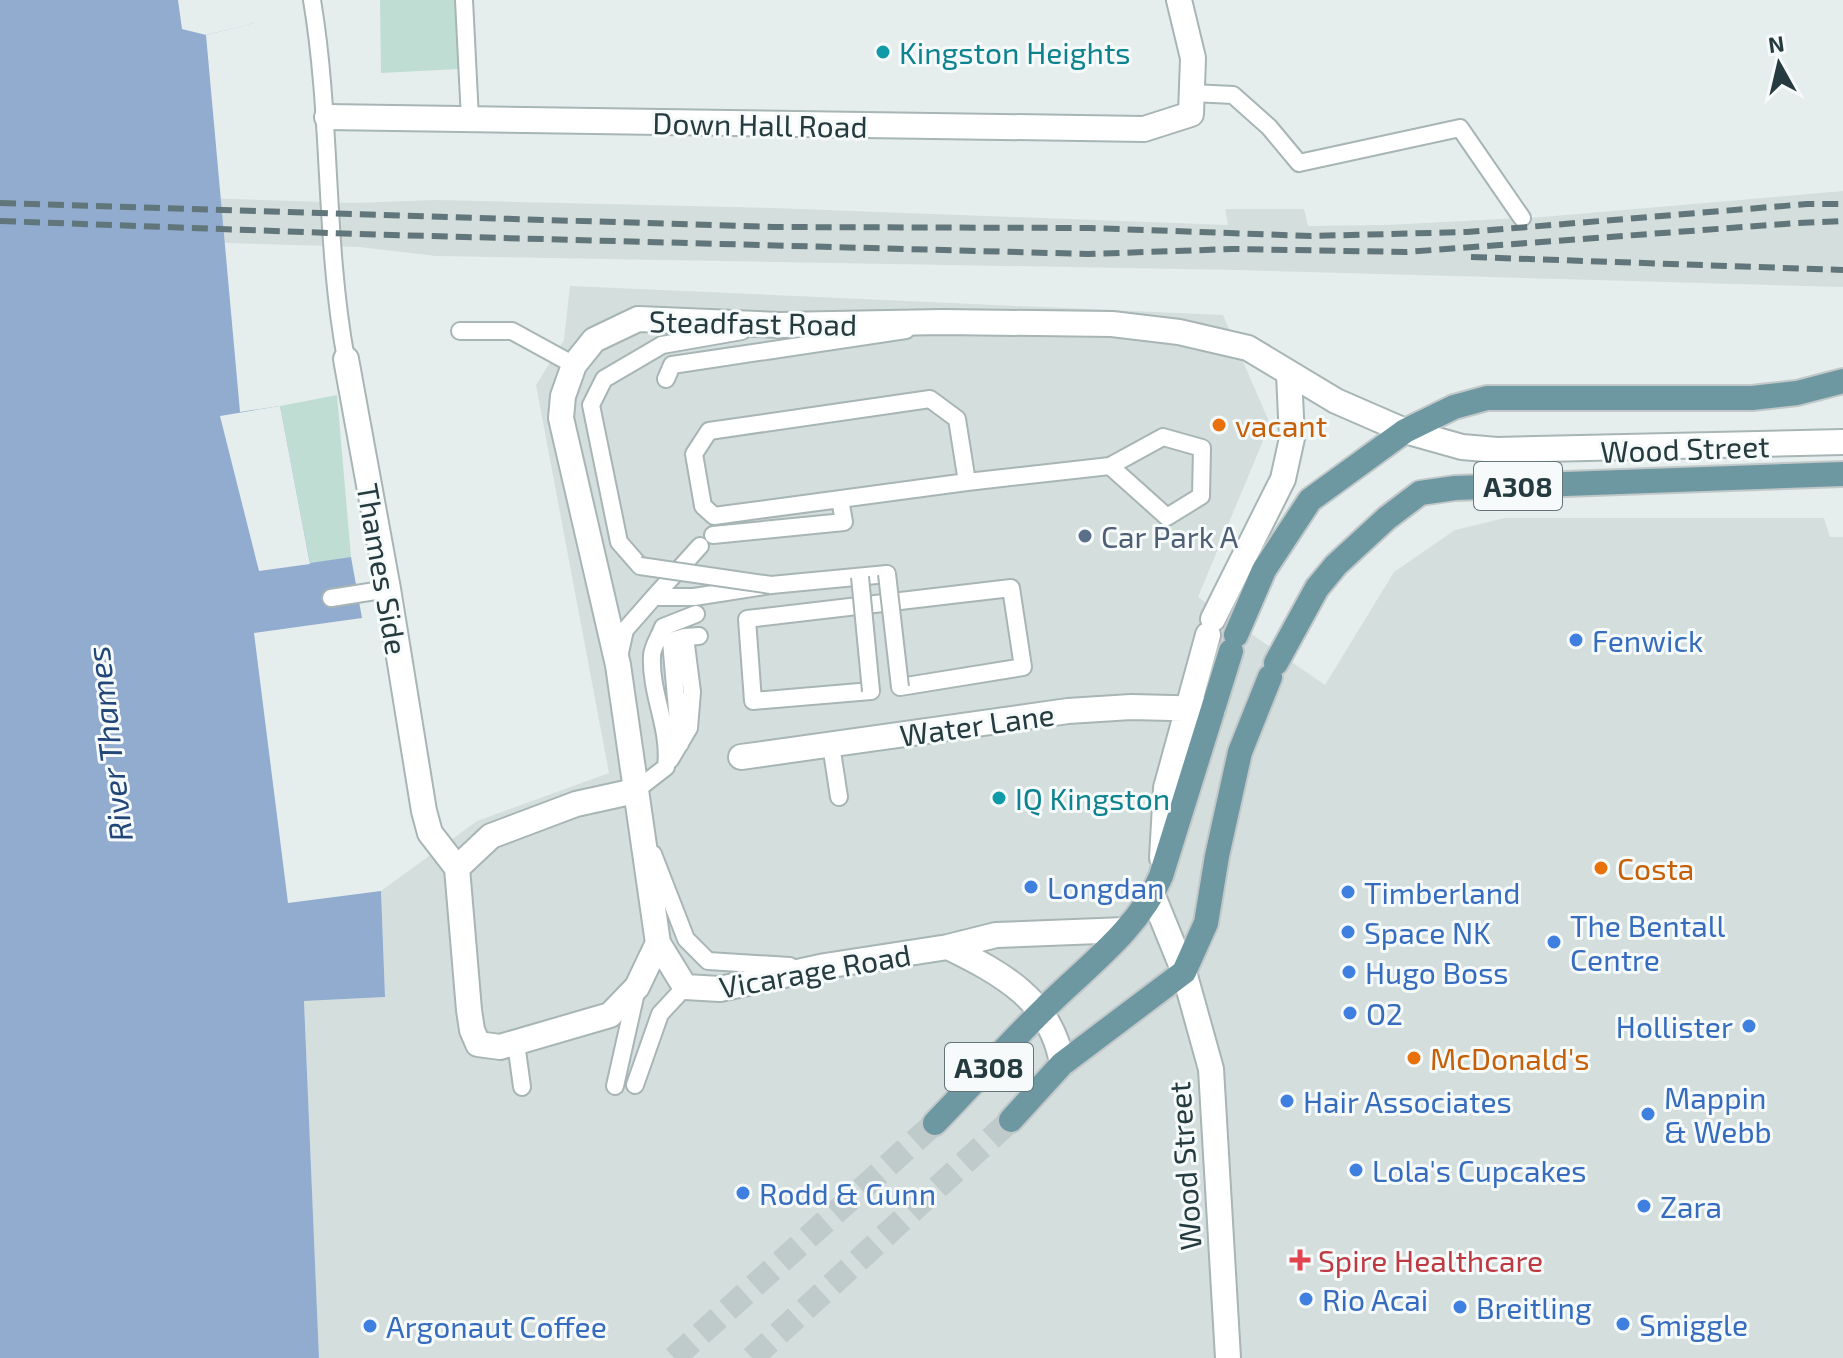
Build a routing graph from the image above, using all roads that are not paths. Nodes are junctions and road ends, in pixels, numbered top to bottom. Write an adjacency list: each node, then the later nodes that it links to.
1 (312, 0): 5 (lane, Thames Side)
2 (464, 0): 6 (lane)
3 (1179, 0): 4 (street)
4 (1192, 103): 6 (street, Down Hall Road); 7 (lane)
5 (327, 117): 6 (street, Down Hall Road); 11 (lane, Thames Side)
6 (470, 119)
7 (1522, 218)
8 (942, 322): 9 (street, Steadfast Road); 13 (street, Steadfast Road); 14 (lane)
9 (779, 325): 12 (street, Steadfast Road); 23 (lane, bridge)
10 (460, 331): 12 (lane)
11 (346, 359): 24 (street, Thames Side)
12 (574, 365): 29 (street, Steadfast Road)
13 (1289, 374): 16 (street, Wood Street); 30 (street)
14 (666, 379)
15 (1843, 381): 16 (main road, A308)
16 (1405, 431): 17 (street, Wood Street); 31 (main road, A308)
17 (1843, 442)
18 (1110, 466): 18 (lane); 20 (lane)
19 (1843, 474): 43 (main road, Wood Street / A308)
20 (967, 482): 21 (lane); 21 (lane)
21 (840, 499): 25 (lane)
22 (860, 577): 22 (lane, bridge); 23 (lane)
23 (771, 585): 25 (lane)
24 (388, 589): 26 (lane); 37 (street, Thames Side)
25 (654, 597): 29 (lane)
26 (331, 598)
27 (696, 614): 34 (lane)
28 (692, 636): 34 (lane)
29 (618, 665): 36 (street, Steadfast Road)
30 (1188, 708): 31 (street, Water Lane); 32 (street, Water Lane); 38 (street)
31 (1213, 709): 38 (main road, A308)
32 (831, 745): 33 (street, Water Lane); 35 (lane)
33 (741, 757)
34 (666, 767): 36 (lane)
35 (839, 797)
36 (637, 803): 37 (street); 40 (street, Steadfast Road); 42 (lane)
37 (457, 868): 47 (street)
38 (1157, 886): 39 (main road, A308); 43 (street, Wood Street)
39 (1125, 930): 41 (street, Vicarage Road); 46 (main road, A308)
40 (658, 943): 44 (street); 45 (street, Vicarage Road)
41 (948, 947): 42 (street, Vicarage Road); 46 (street, Vicarage Road)
42 (825, 966): 45 (street, Vicarage Road)
43 (1184, 972): 48 (main road, A308); 54 (street, Wood Street)
44 (637, 987): 47 (street); 50 (lane)
45 (685, 987): 49 (lane)
46 (1042, 1011): 48 (street, Vicarage Road); 53 (main road, A308)
47 (516, 1043): 51 (lane)
48 (1062, 1064): 52 (main road, A308)
49 (635, 1085)
50 (615, 1086)
51 (522, 1087)
52 (1011, 1120)
53 (935, 1123)
54 (1228, 1358)

